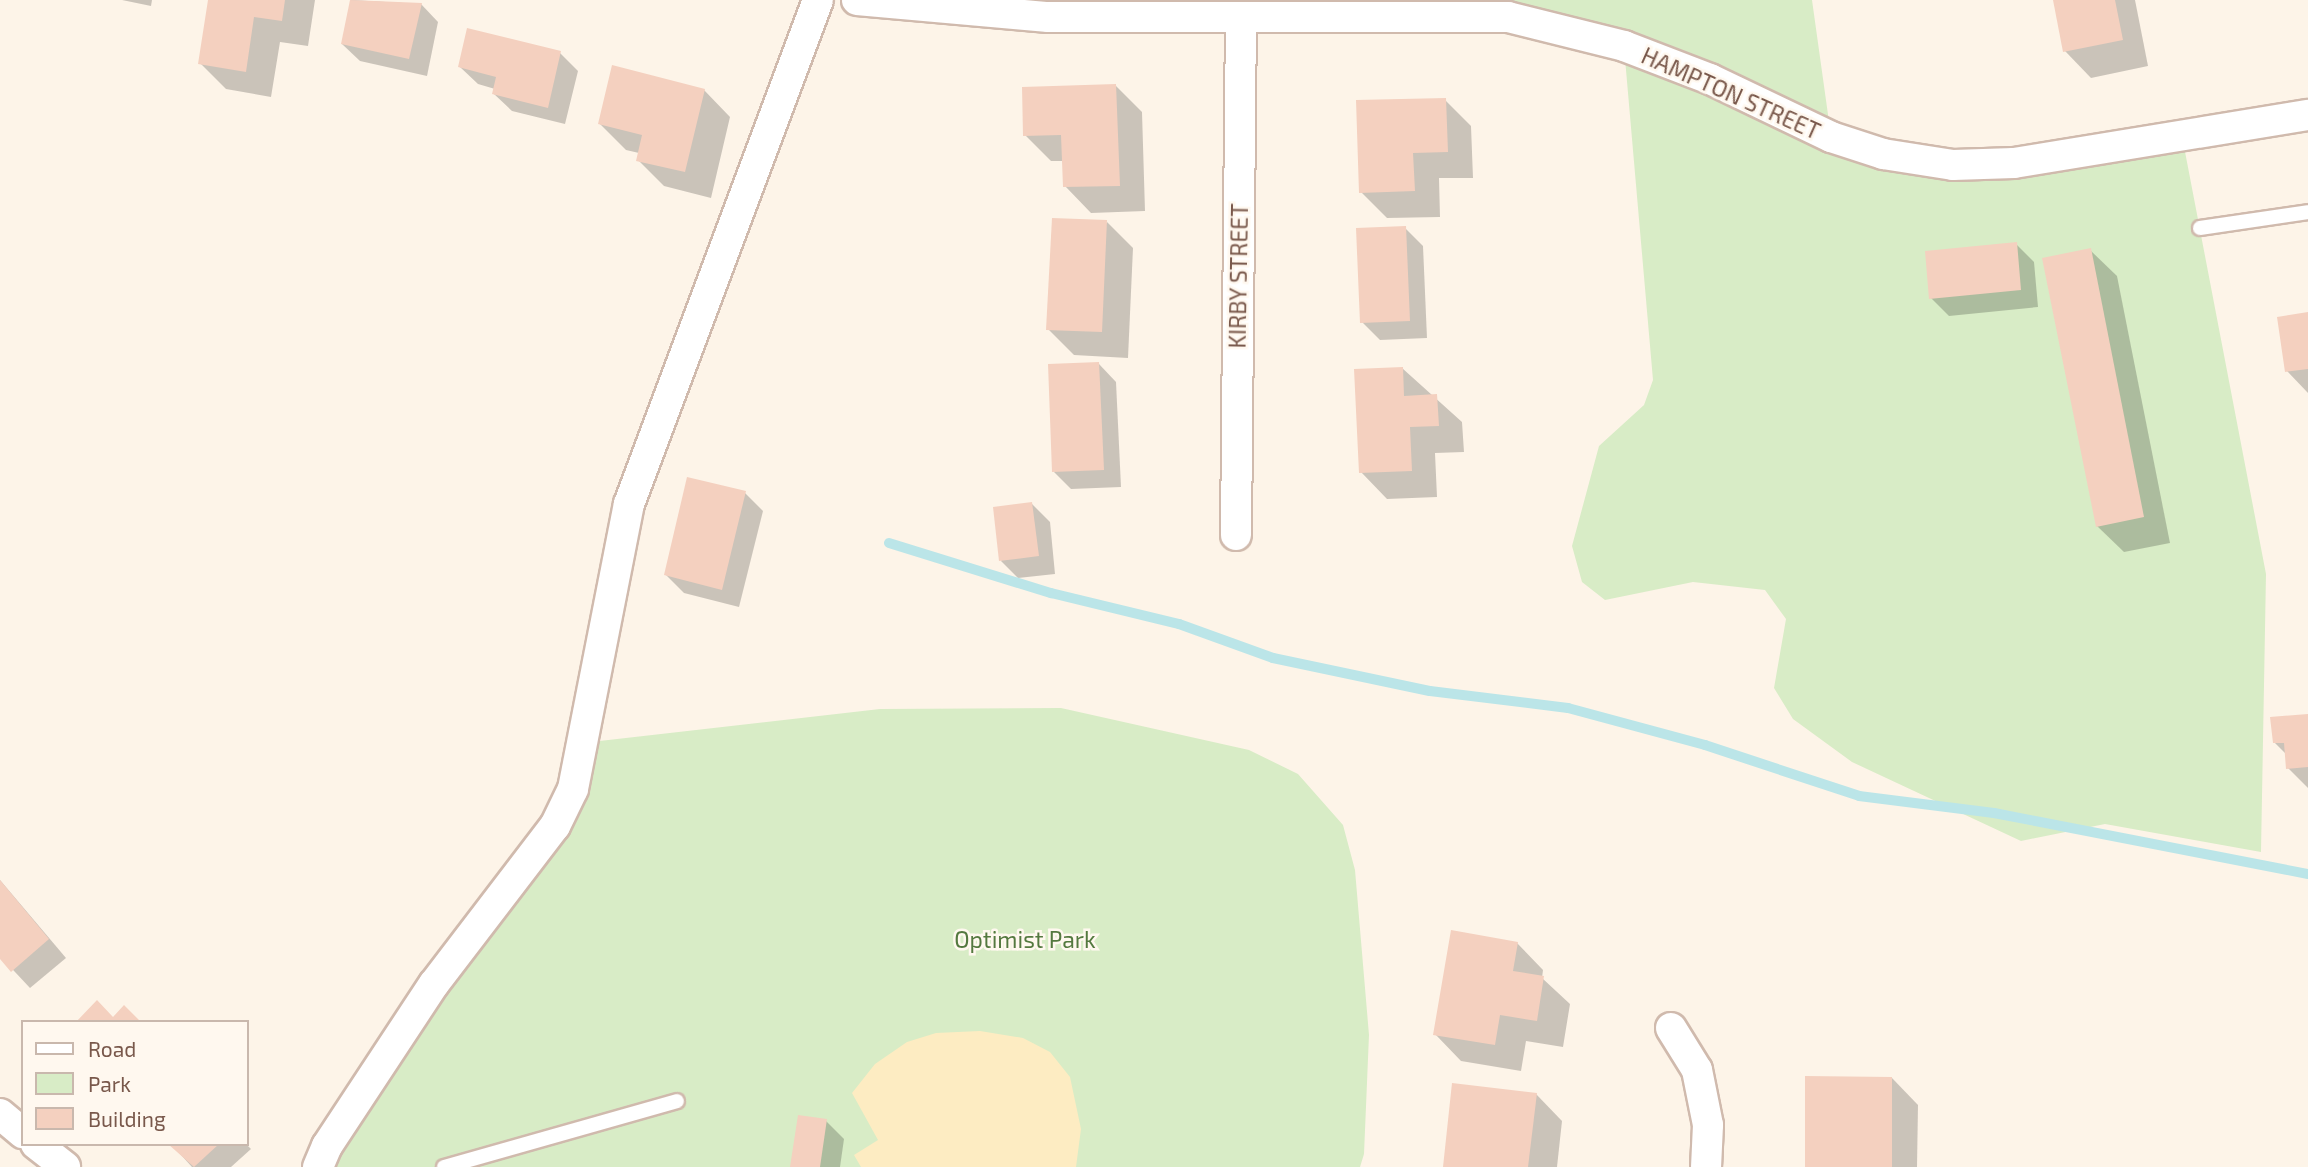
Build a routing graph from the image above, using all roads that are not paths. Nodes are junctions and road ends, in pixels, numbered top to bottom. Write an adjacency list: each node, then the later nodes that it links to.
1 (818, 0): 15 (street)
2 (857, 0): 4 (street, HAMPTON STREET)
3 (1508, 8): 4 (street, HAMPTON STREET); 5 (street, HAMPTON STREET)
4 (1241, 17): 8 (street, KIRBY STREET)
5 (2308, 115)
6 (2308, 212): 7 (lane)
7 (2200, 229)
8 (1236, 535)
9 (1671, 1028): 17 (street)
10 (677, 1101): 16 (lane)
11 (0, 1114): 12 (street)
12 (21, 1131)
13 (39, 1146): 14 (street)
14 (65, 1167)
15 (318, 1167)
16 (444, 1167)
17 (1706, 1167)

